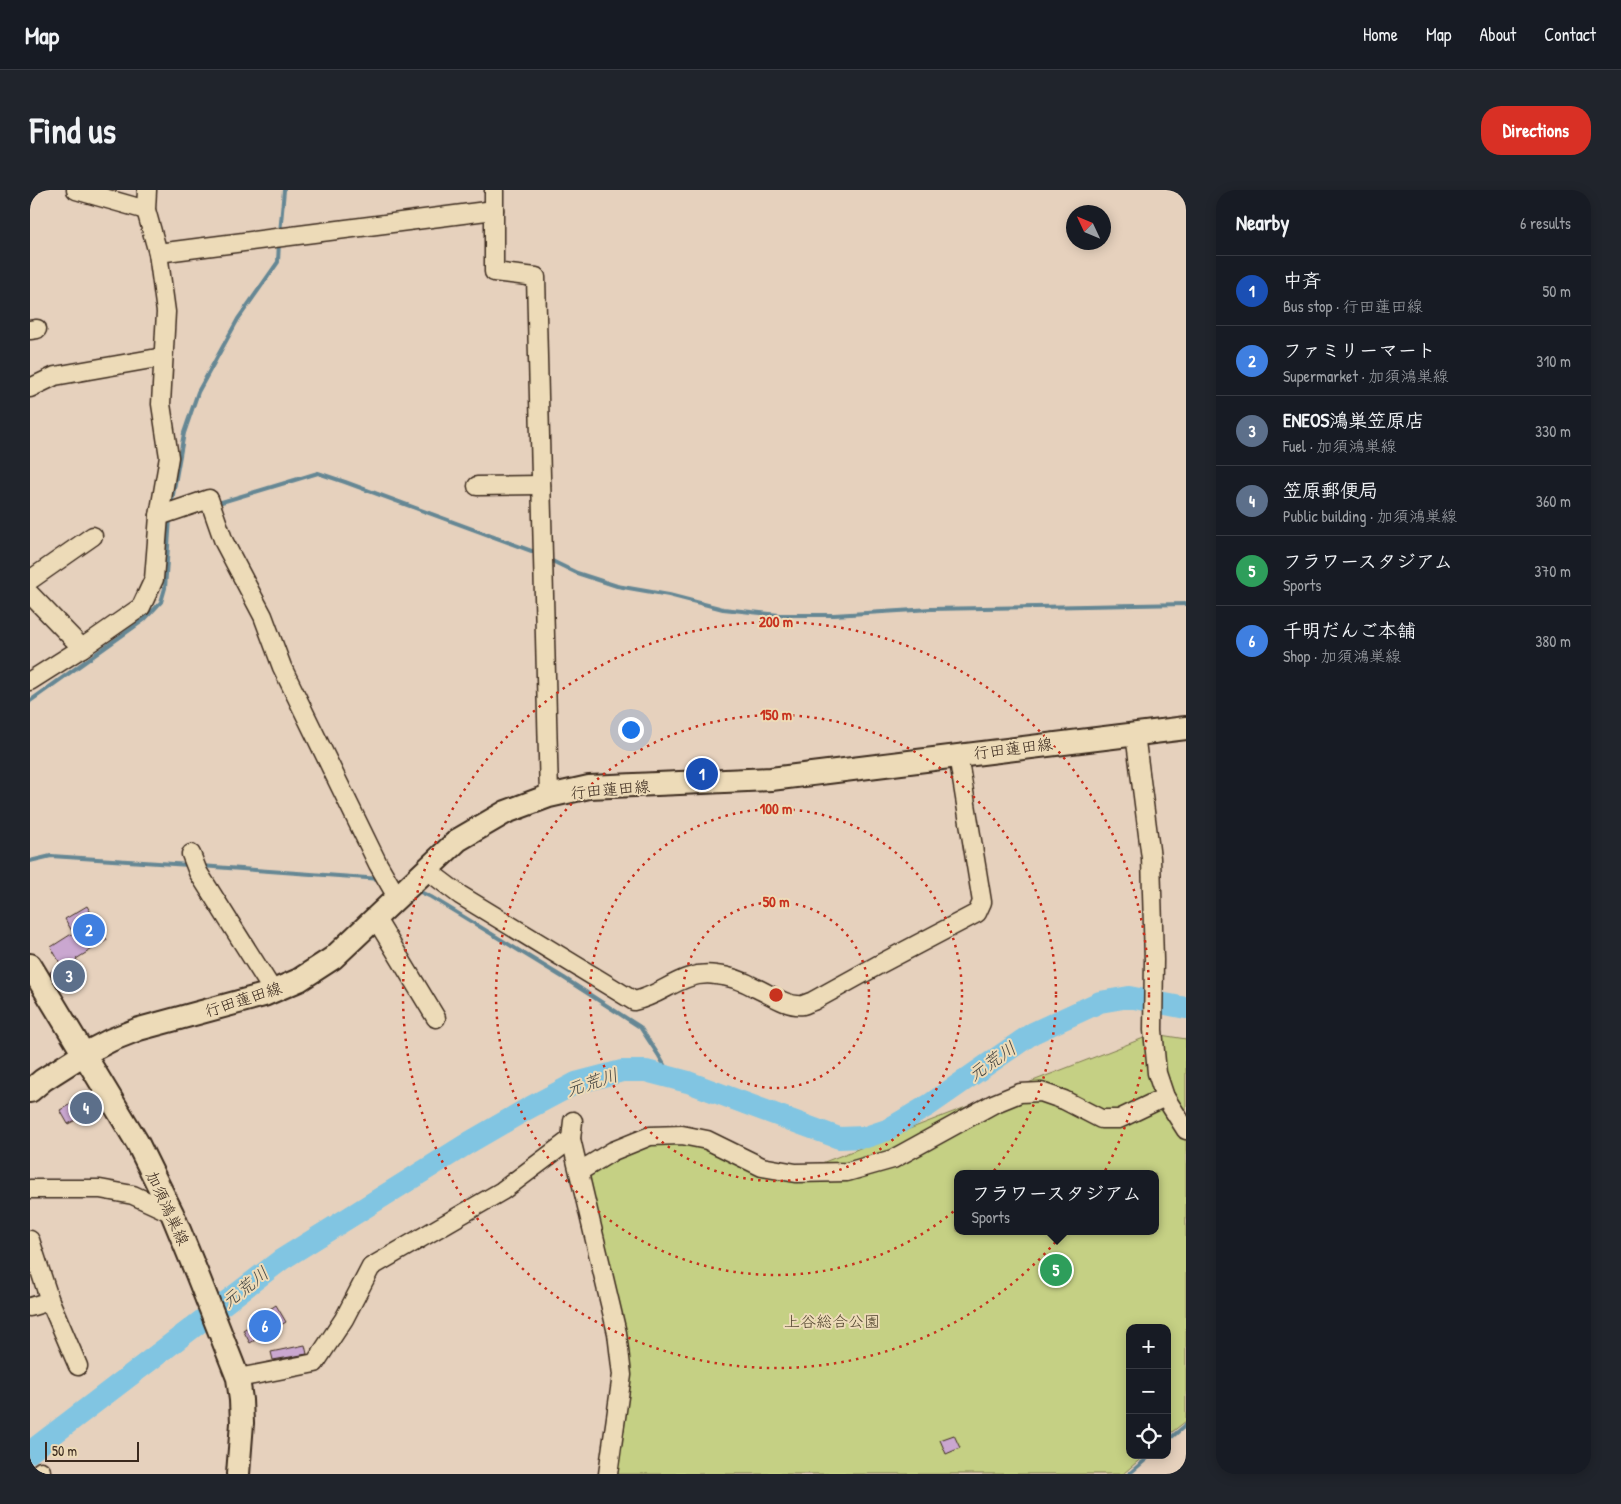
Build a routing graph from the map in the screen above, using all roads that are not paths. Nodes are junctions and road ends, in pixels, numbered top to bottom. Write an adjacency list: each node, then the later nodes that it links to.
1 (76, 190): 4 (street)
2 (147, 190): 4 (street)
3 (494, 190): 5 (street)
4 (146, 210): 6 (street)
5 (494, 210): 6 (street); 10 (street)
6 (158, 253): 7 (street)
7 (163, 357): 8 (street); 11 (street)
8 (30, 388)
9 (477, 486): 10 (street)
10 (541, 486): 20 (street)
11 (159, 516): 15 (street); 23 (street)
12 (93, 536): 13 (street)
13 (30, 580)
14 (30, 594): 15 (street)
15 (82, 648): 16 (street)
16 (30, 682)
17 (1186, 728): 18 (main road, 行田蓮田線)
18 (1135, 734): 19 (main road, 行田蓮田線); 30 (street)
19 (958, 756): 20 (main road, 行田蓮田線); 22 (street)
20 (549, 796): 22 (main road, 行田蓮田線)
21 (191, 854): 26 (street)
22 (426, 870): 23 (main road, 行田蓮田線)
23 (397, 897): 24 (main road, 行田蓮田線)
24 (376, 919): 26 (main road, 行田蓮田線); 27 (street)
25 (30, 965): 28 (main road, 加須鴻巣線)
26 (273, 991): 28 (main road, 行田蓮田線)
27 (436, 1018)
28 (84, 1054): 29 (main road, 行田蓮田線); 36 (main road, 加須鴻巣線)
29 (30, 1091)
30 (1166, 1096): 32 (street); 34 (street)
31 (573, 1121): 33 (street)
32 (1186, 1130)
33 (571, 1139): 34 (street); 41 (street)
34 (580, 1171): 43 (street)
35 (30, 1189): 36 (street)
36 (172, 1213): 41 (main road, 加須鴻巣線)
37 (30, 1240): 38 (street)
38 (50, 1301): 39 (street); 40 (street)
39 (30, 1307)
40 (78, 1366)
41 (238, 1378): 42 (main road, 加須鴻巣線)
42 (238, 1474)
43 (608, 1474)

